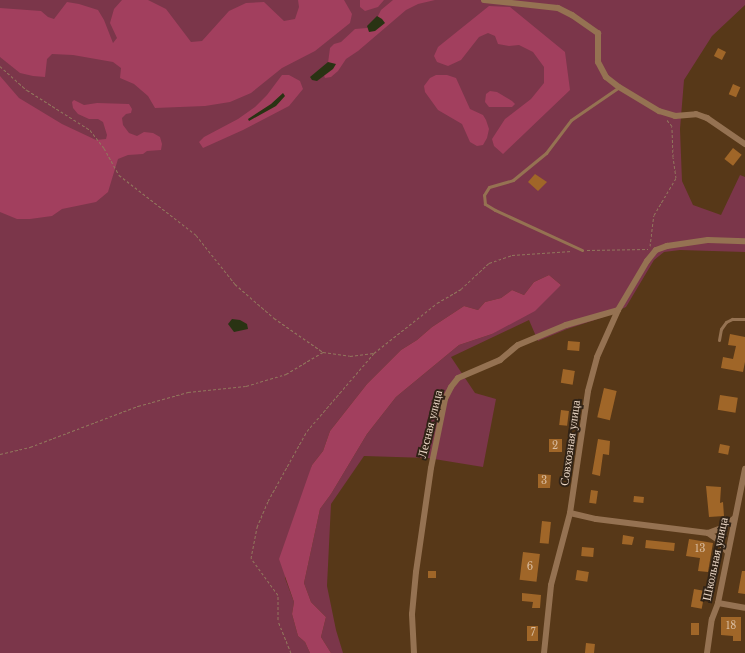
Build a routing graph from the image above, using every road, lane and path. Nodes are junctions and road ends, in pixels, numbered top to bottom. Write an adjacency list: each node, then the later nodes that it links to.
1 (484, 0): 3 (street)
2 (0, 66): 11 (path)
3 (619, 87): 4 (street); 7 (lane)
4 (659, 111): 5 (street); 7 (path)
5 (745, 144)
6 (745, 241): 8 (street, Совхозная улица)
7 (582, 250): 12 (path)
8 (618, 310): 15 (street, Совхозная улица); 22 (street, Лесная улица)
9 (745, 319): 10 (lane)
10 (719, 340)
11 (324, 352): 12 (path); 13 (path)
12 (374, 353): 21 (path)
13 (0, 454)
14 (745, 469): 16 (street, Школьная улица)
15 (570, 513): 17 (street); 23 (street, Совхозная улица)
16 (735, 518): 17 (street); 18 (street, Школьная улица)
17 (708, 533): 18 (street)
18 (728, 553): 19 (street, Школьная улица)
19 (718, 603): 20 (street); 24 (street, Школьная улица)
20 (745, 608)
21 (291, 653)
22 (414, 653)
23 (544, 653)
24 (707, 653)

